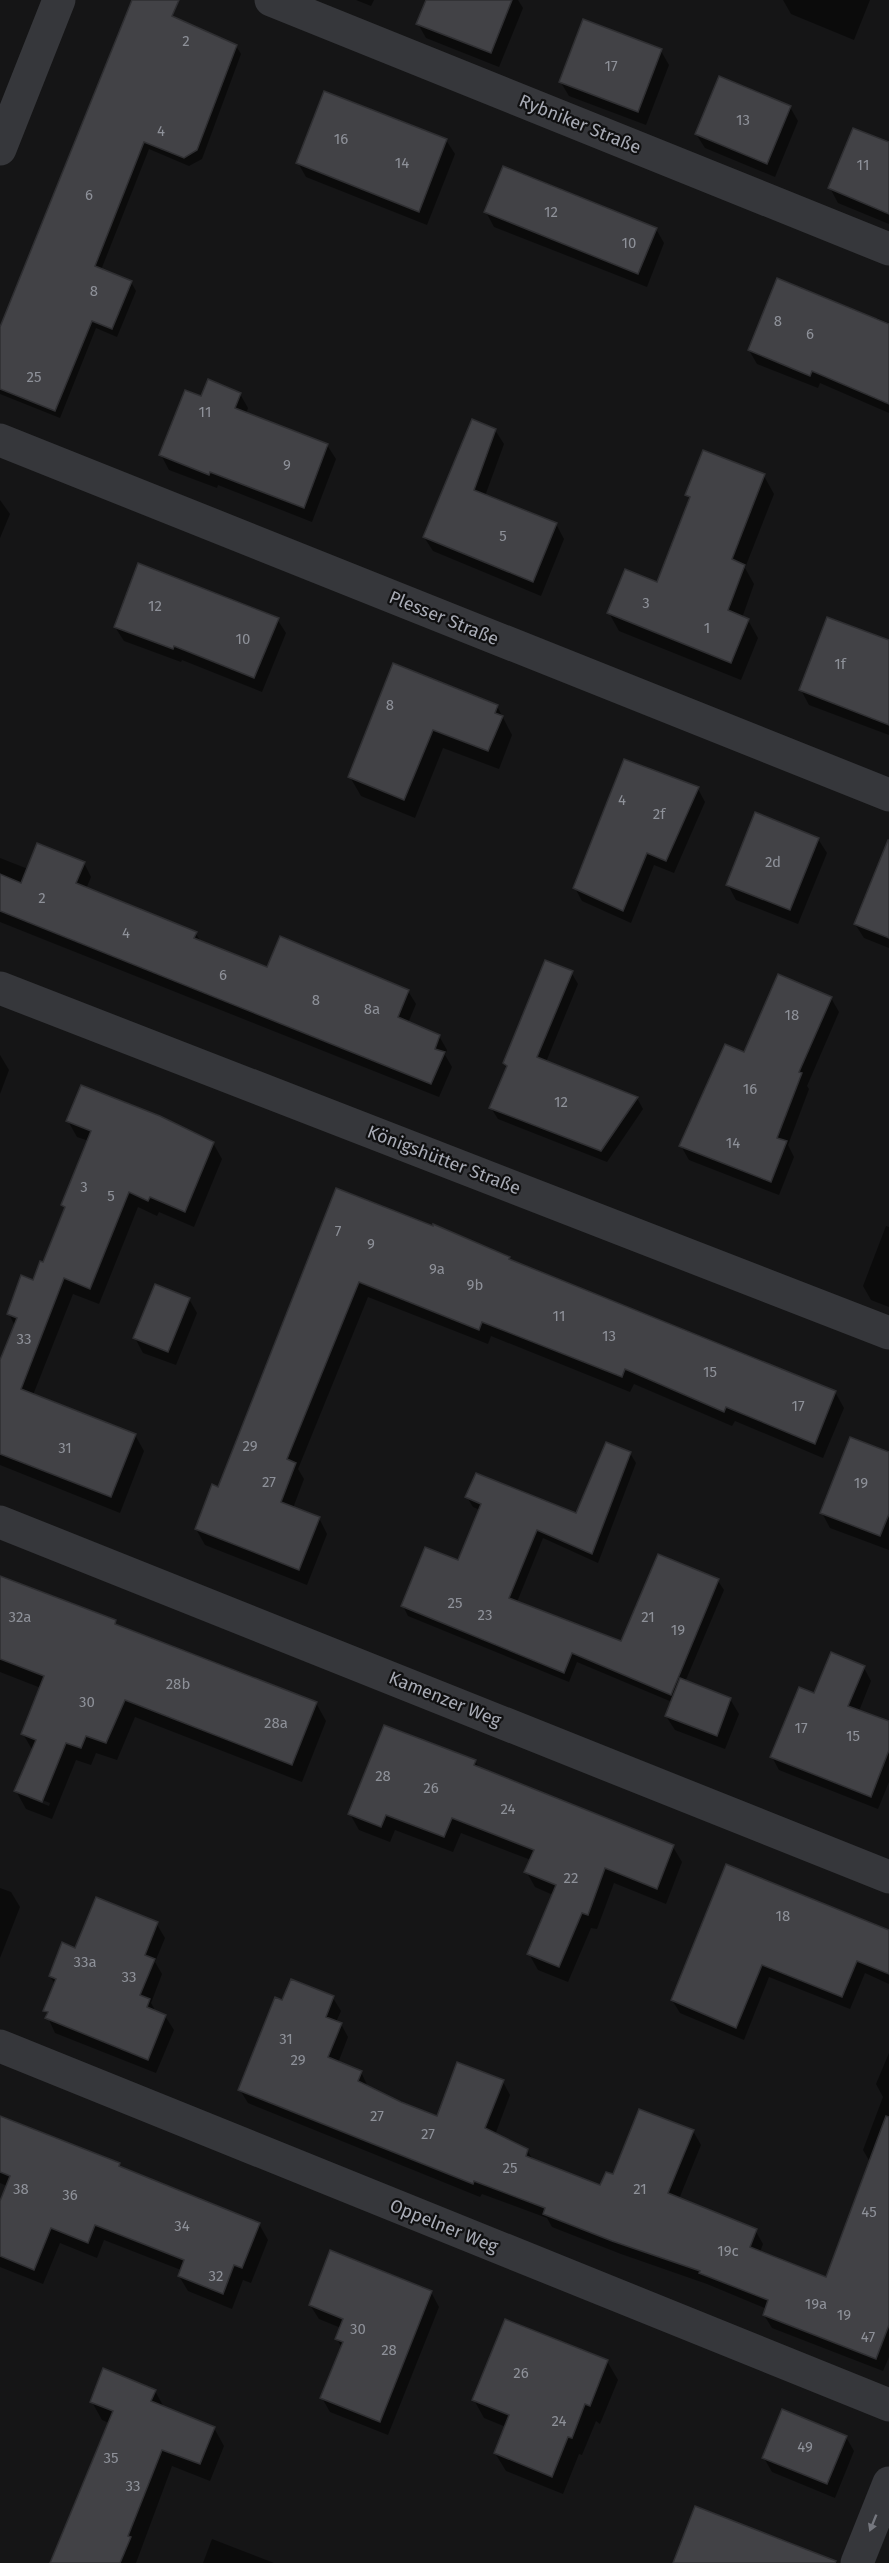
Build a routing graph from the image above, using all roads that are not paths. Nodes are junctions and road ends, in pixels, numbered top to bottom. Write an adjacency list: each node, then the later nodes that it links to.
1 (59, 0): 3 (street)
2 (271, 0): 4 (street, Rybniker Straße)
3 (0, 149)
4 (889, 249)
5 (0, 440): 6 (street, Plesser Straße)
6 (889, 795)
7 (0, 988): 8 (street, Königshütter Straße)
8 (889, 1333)
9 (0, 1521): 10 (street, Kamenzer Weg)
10 (889, 1877)
11 (0, 2046): 12 (street, Oppelner Weg)
12 (889, 2405)
13 (889, 2483): 14 (street, one-way to 14)
14 (857, 2563)

